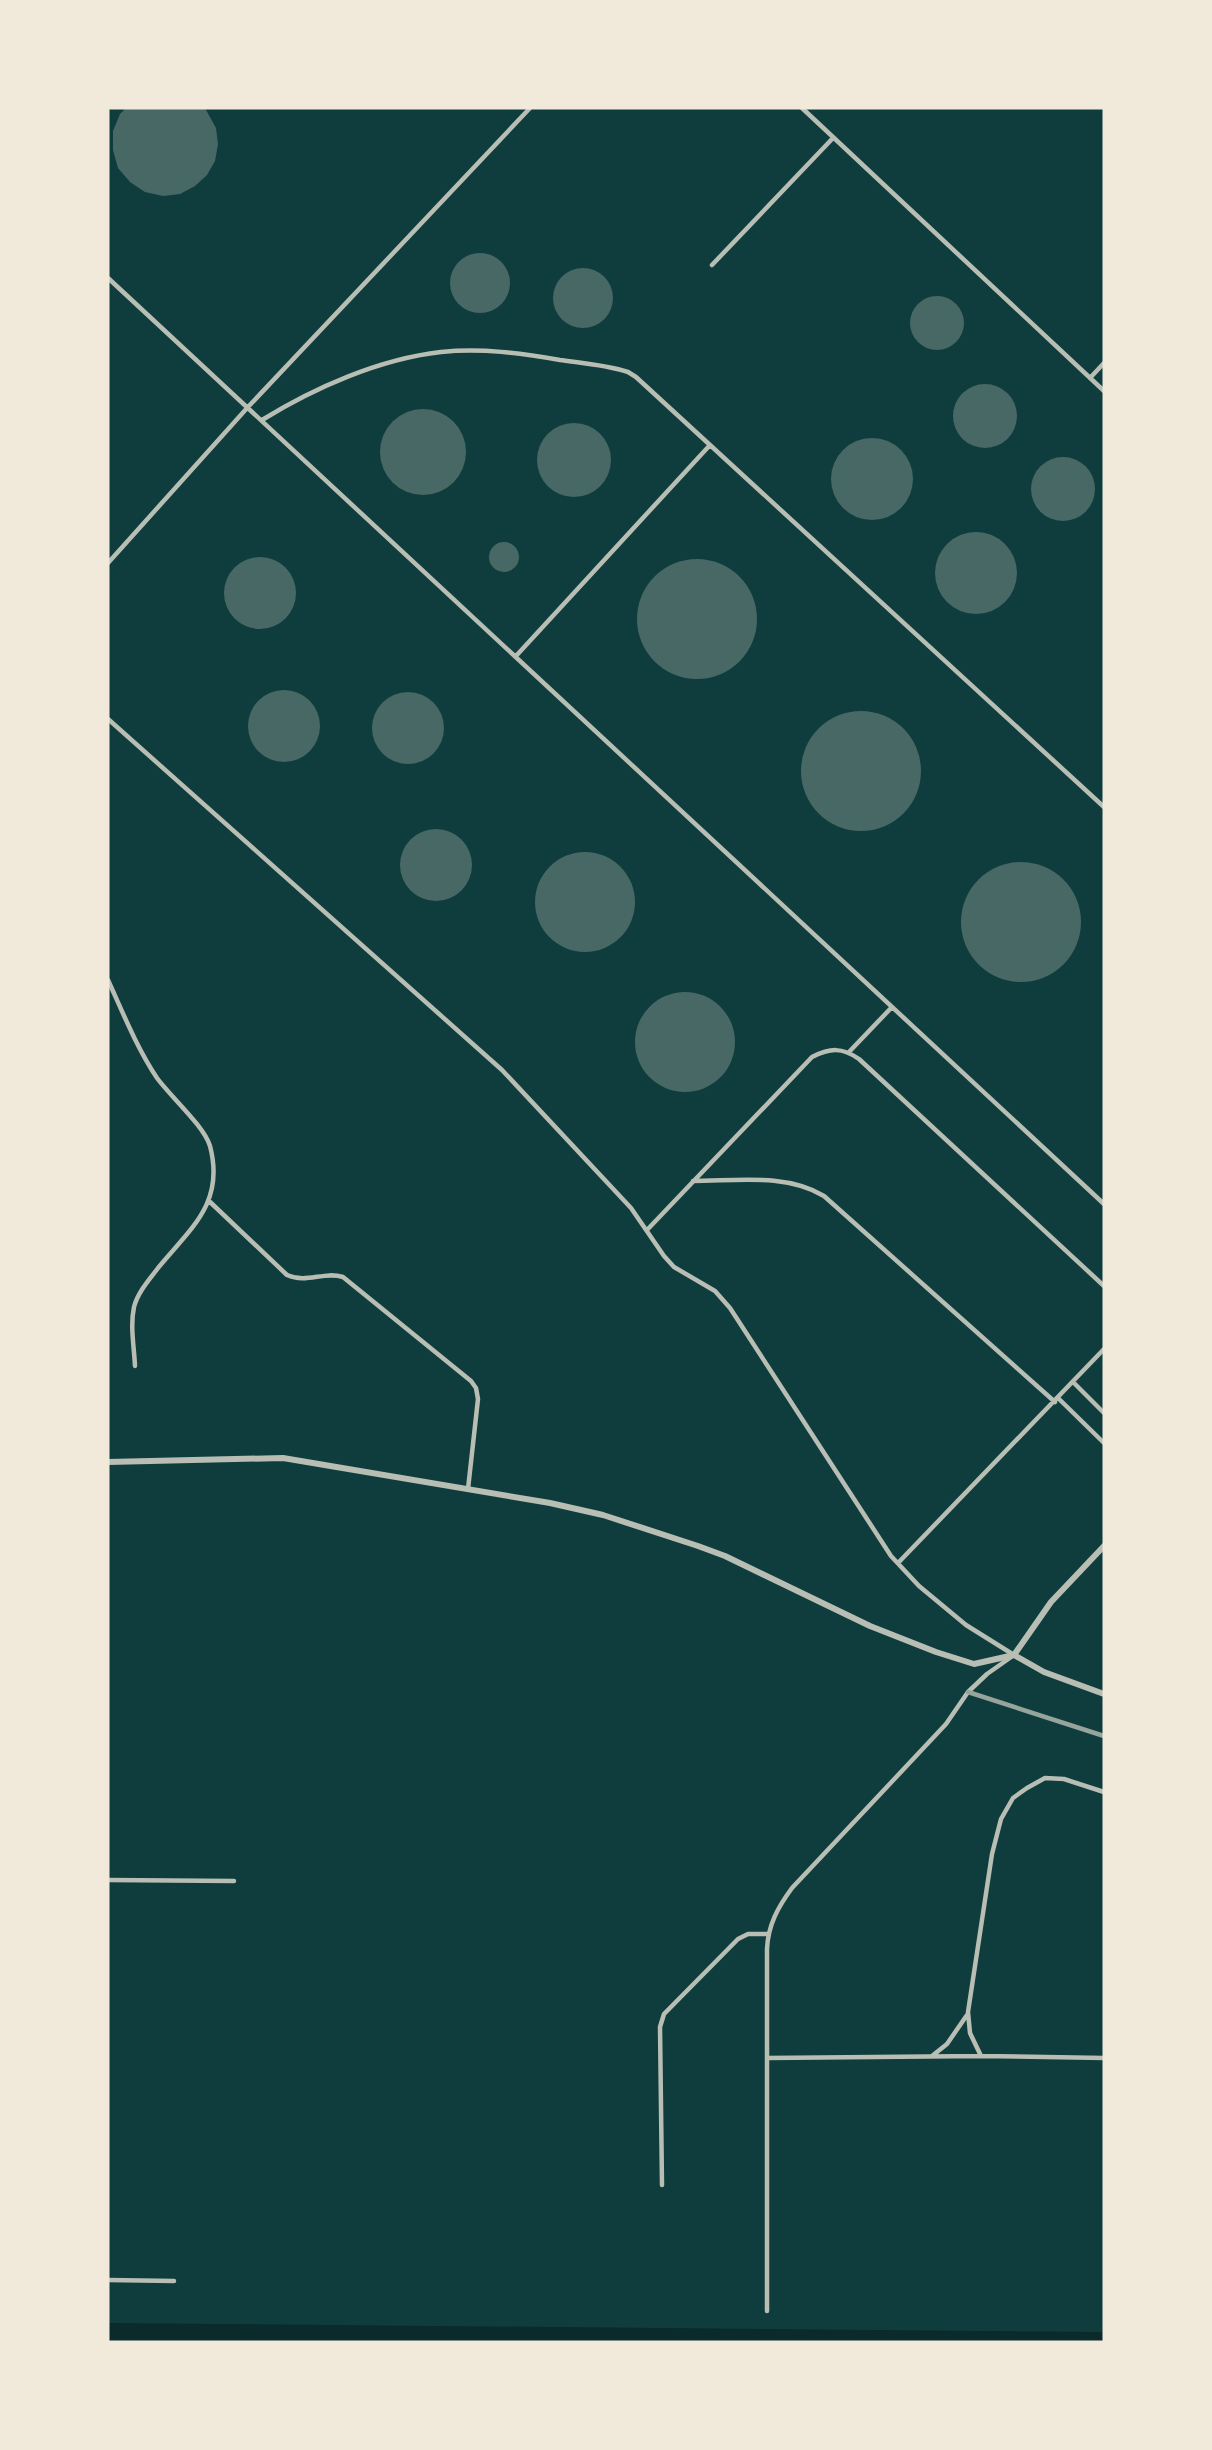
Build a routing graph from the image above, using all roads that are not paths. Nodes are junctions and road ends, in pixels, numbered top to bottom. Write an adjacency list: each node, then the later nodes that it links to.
1 (530, 108): 9 (lane)
2 (802, 108): 3 (lane)
3 (833, 138): 4 (lane); 7 (lane)
4 (712, 265)
5 (108, 278): 9 (lane)
6 (1104, 363): 7 (lane)
7 (1090, 378): 8 (lane)
8 (1104, 391)
9 (248, 407): 10 (lane); 12 (lane)
10 (262, 420): 11 (lane); 13 (lane)
11 (710, 445): 13 (lane); 15 (lane)
12 (108, 563)
13 (516, 656): 17 (lane)
14 (108, 719): 22 (lane)
15 (1104, 807)
16 (108, 980): 20 (lane)
17 (892, 1006): 18 (lane); 21 (lane)
18 (849, 1052): 19 (lane); 23 (lane)
19 (693, 1181): 22 (lane); 27 (lane)
20 (209, 1201): 25 (lane); 31 (lane)
21 (1104, 1204)
22 (647, 1230): 33 (lane)
23 (1104, 1286)
24 (1104, 1349): 26 (lane)
25 (135, 1366)
26 (1073, 1382): 27 (lane); 28 (lane)
27 (1057, 1400): 29 (lane); 33 (lane)
28 (1104, 1413)
29 (1104, 1443)
30 (108, 1462): 31 (street)
31 (468, 1489): 34 (street)
32 (1104, 1546): 34 (street)
33 (898, 1563): 34 (lane)
34 (1014, 1655): 35 (street); 39 (lane)
35 (1104, 1694)
36 (1104, 1792): 40 (lane)
37 (108, 1880): 38 (lane)
38 (234, 1881)
39 (768, 1934): 43 (lane); 45 (lane)
40 (968, 2012): 41 (lane); 42 (lane)
41 (931, 2056): 42 (lane); 43 (lane)
42 (981, 2056): 44 (lane)
43 (766, 2058): 48 (lane)
44 (1104, 2058)
45 (662, 2185)
46 (108, 2280): 47 (lane)
47 (174, 2281)
48 (767, 2311)

